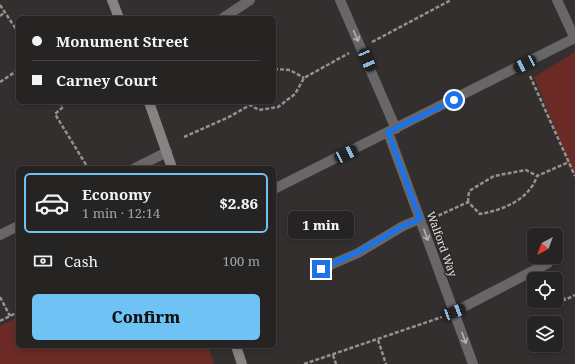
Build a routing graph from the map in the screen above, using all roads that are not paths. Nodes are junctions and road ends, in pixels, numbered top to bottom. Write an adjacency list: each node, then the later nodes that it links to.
1 (112, 0): 5 (main road)
2 (250, 0): 6 (street)
3 (340, 0): 9 (street, Walford Way, one-way to 9)
4 (557, 0): 7 (street)
5 (118, 16)
6 (226, 16)
7 (575, 38): 9 (street)
8 (150, 104): 10 (main road)
9 (392, 130): 13 (street); 14 (street, Walford Way)
10 (167, 152): 11 (street); 12 (main road)
11 (139, 166)
12 (171, 166)
13 (276, 188)
14 (421, 221): 18 (street); 19 (street, Walford Way, one-way to 19)
15 (16, 227): 16 (street)
16 (0, 235)
17 (548, 264): 19 (street)
18 (321, 269)
19 (454, 312): 22 (street, Walford Way, one-way to 22)
20 (237, 348): 21 (main road)
21 (242, 364)
22 (473, 364)

